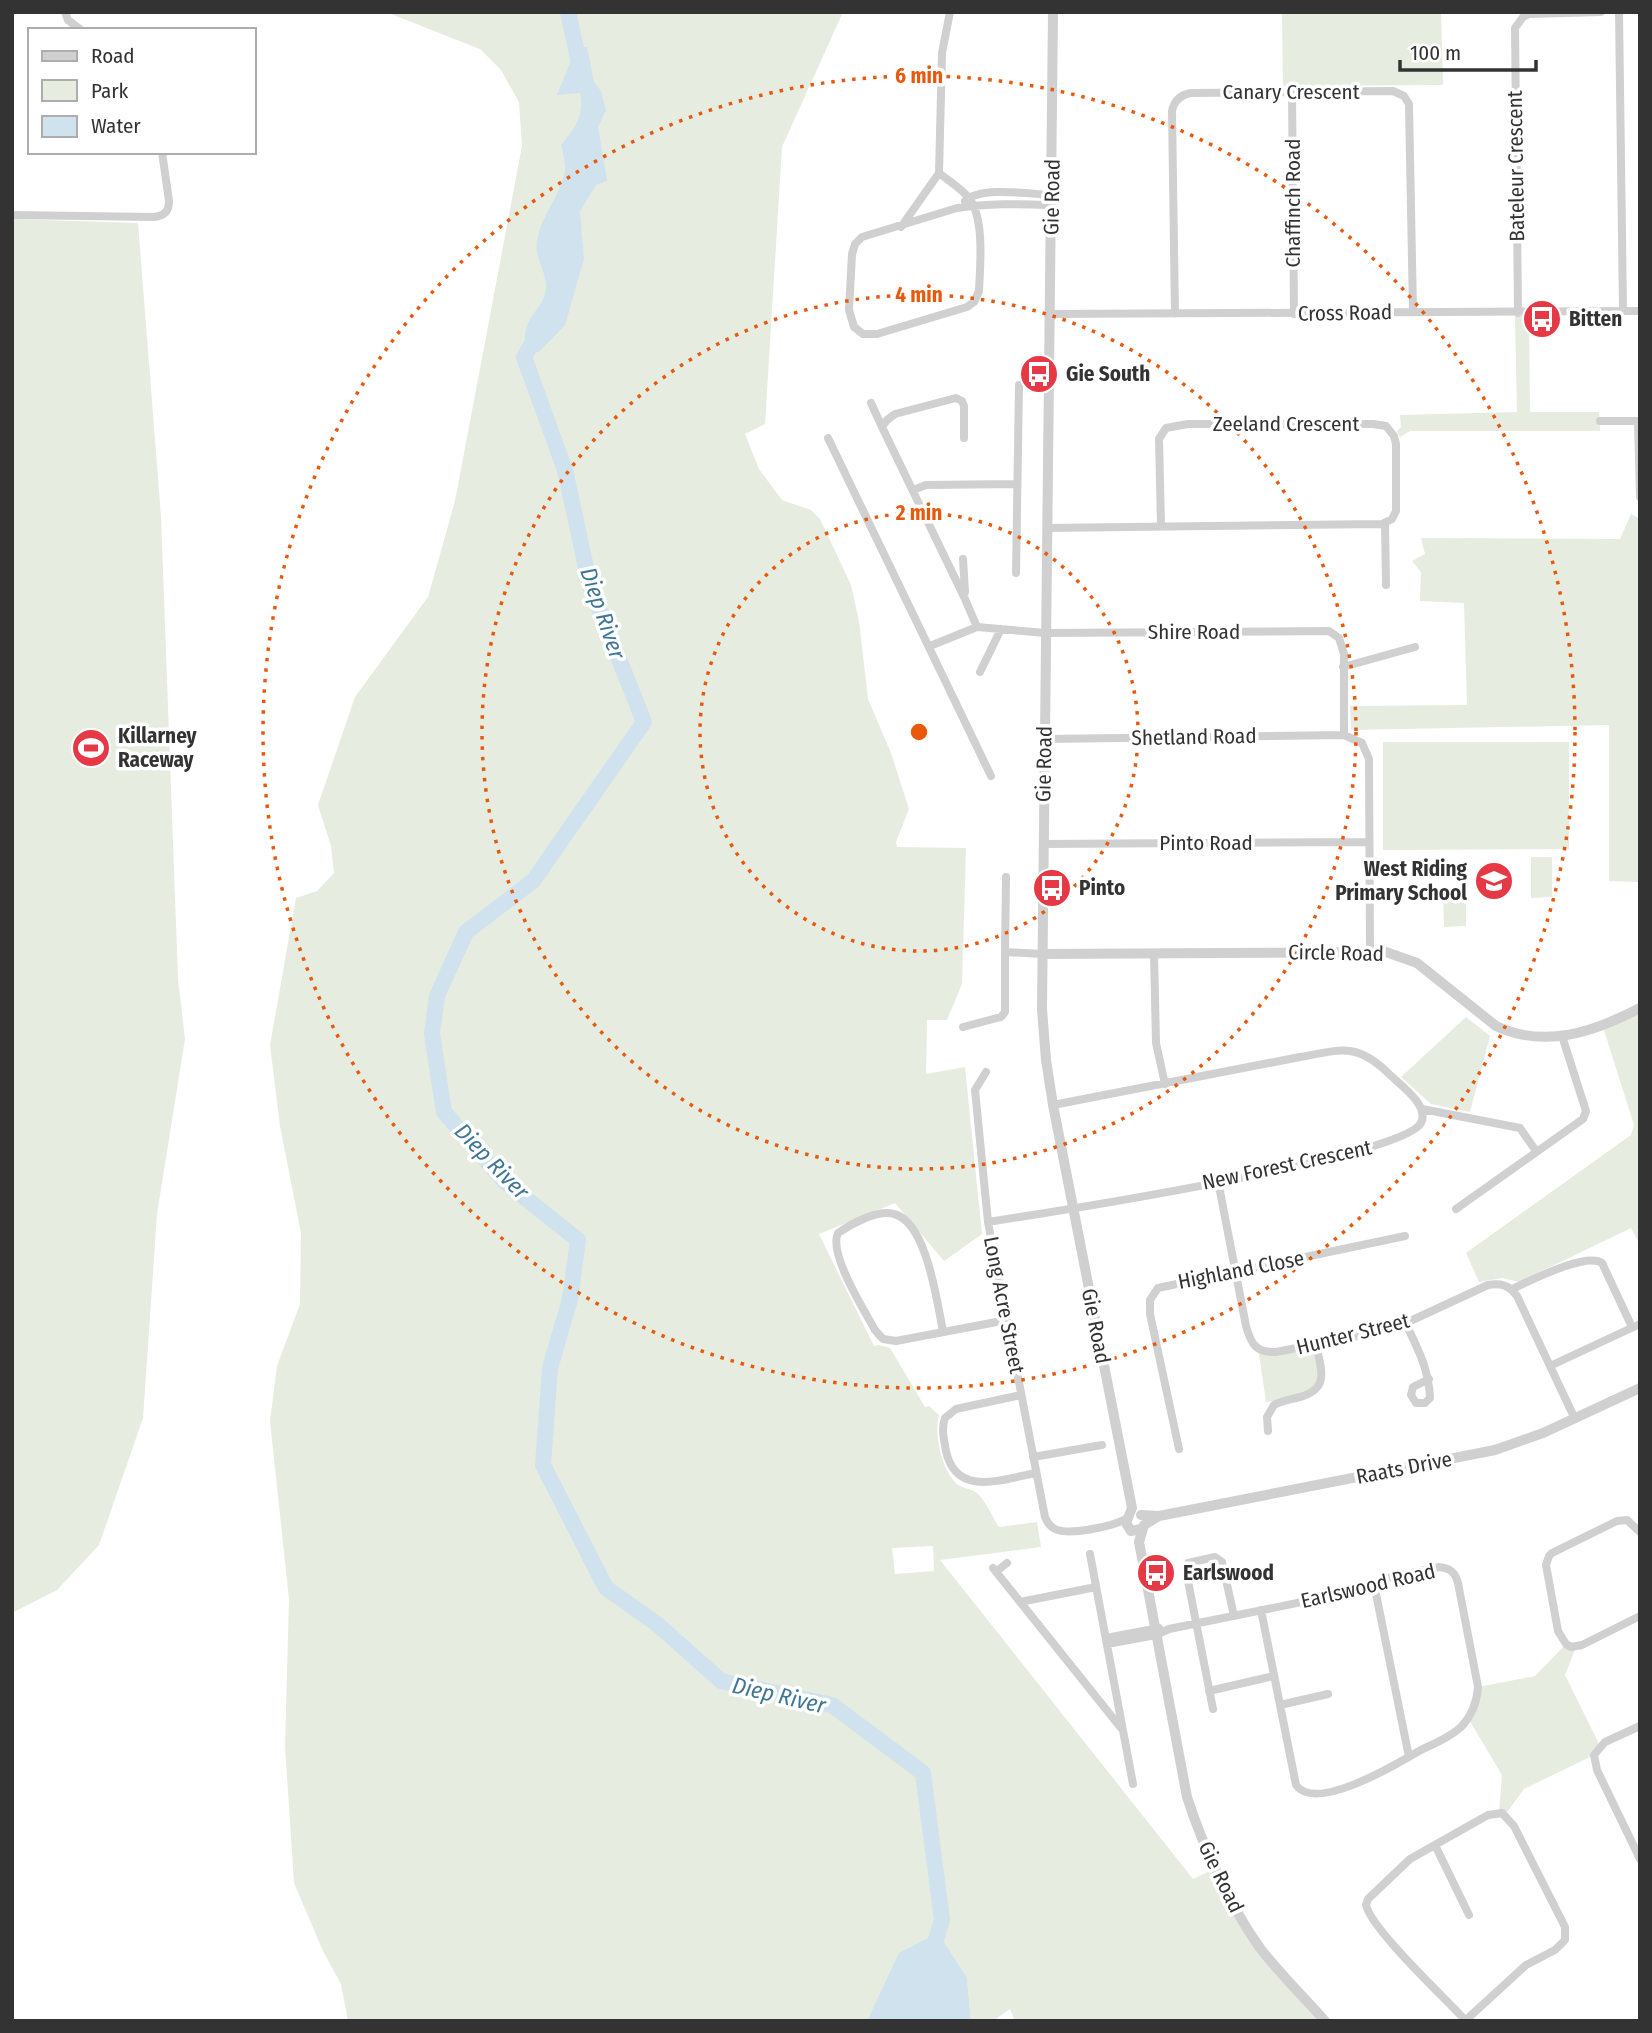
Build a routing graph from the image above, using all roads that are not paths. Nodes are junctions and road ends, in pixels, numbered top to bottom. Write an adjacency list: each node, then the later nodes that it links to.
1 (65, 12): 6 (street)
2 (950, 12): 9 (street)
3 (1054, 12): 11 (street, Gie Road)
4 (1601, 12): 19 (street, Bateleur Crescent)
5 (1619, 12): 16 (street)
6 (78, 28)
7 (1292, 92): 18 (street, Canary Crescent); 21 (street, Canary Crescent); 22 (street, Chaffinch Road)
8 (162, 154): 14 (street)
9 (939, 173): 10 (street); 15 (street)
10 (968, 197): 11 (street); 12 (street); 13 (street)
11 (1051, 200): 12 (street); 20 (street, Gie Road)
12 (973, 206): 13 (street); 15 (street)
13 (957, 208): 15 (street)
14 (12, 215)
15 (901, 227)
16 (1623, 311): 17 (street, Cross Road); 19 (street, Cross Road)
17 (1640, 311)
18 (1413, 312): 19 (street, Cross Road); 22 (street, Cross Road)
19 (1518, 313)
20 (1051, 314): 21 (street, Cross Road); 35 (street, Gie Road)
21 (1175, 314): 22 (street, Cross Road)
22 (1294, 314)
23 (1019, 384): 30 (street)
24 (871, 402): 27 (street)
25 (1600, 421): 26 (street)
26 (1639, 421): 32 (street)
27 (882, 427): 29 (street); 31 (street)
28 (828, 438): 43 (street)
29 (964, 438)
30 (1017, 484): 31 (street); 37 (street)
31 (913, 490): 39 (street)
32 (1640, 497)
33 (1385, 523): 34 (street); 34 (street, Zeeland Crescent); 38 (street)
34 (1161, 526): 35 (street)
35 (1047, 528): 42 (street, Gie Road)
36 (963, 559): 39 (street)
37 (1016, 573)
38 (1386, 585)
39 (965, 599): 40 (street)
40 (976, 627): 41 (street, Shire Road); 43 (street)
41 (1001, 629): 42 (street, Shire Road); 46 (street)
42 (1046, 633): 45 (street, Shire Road); 48 (street, Gie Road)
43 (930, 646): 49 (street)
44 (1415, 647): 45 (street)
45 (1343, 667): 47 (street)
46 (980, 672)
47 (1344, 735): 48 (street, Shetland Road); 50 (street)
48 (1045, 739): 51 (street, Gie Road)
49 (991, 776)
50 (1369, 842): 51 (street, Pinto Road); 53 (street)
51 (1044, 844): 56 (street, Gie Road)
52 (1006, 877): 54 (street)
53 (1370, 951): 55 (street, Circle Road); 59 (street, Circle Road)
54 (1005, 952): 56 (street); 58 (street)
55 (1154, 953): 56 (street, Circle Road); 61 (street)
56 (1042, 954): 62 (street, Gie Road)
57 (1640, 1008): 59 (street, Circle Road)
58 (962, 1027)
59 (1562, 1036): 64 (street)
60 (986, 1072): 68 (street)
61 (1165, 1084): 62 (street); 63 (street)
62 (1053, 1105): 66 (street, Gie Road)
63 (1422, 1109): 64 (street); 65 (street, New Forest Crescent)
64 (1536, 1151): 67 (street)
65 (1218, 1181): 66 (street, New Forest Crescent); 70 (street, Hunter Street)
66 (1073, 1208): 68 (street, Long Acre Street); 87 (street, Gie Road)
67 (1456, 1209)
68 (988, 1223): 72 (street, Long Acre Street)
69 (1405, 1236): 70 (street, Highland Close)
70 (1234, 1273): 76 (street, Hunter Street); 84 (street, Highland Close)
71 (1512, 1289): 73 (street, Hunter Street); 74 (street); 77 (street)
72 (1007, 1320): 75 (street); 80 (street, Long Acre Street)
73 (1406, 1324): 76 (street, Hunter Street); 78 (street)
74 (1636, 1326): 77 (street)
75 (943, 1331): 75 (street)
76 (1316, 1345): 82 (street)
77 (1550, 1366): 81 (street)
78 (1429, 1379)
79 (1640, 1388): 81 (street, Raats Drive)
80 (1021, 1395): 85 (street, Long Acre Street); 86 (street)
81 (1575, 1419): 87 (street, Raats Drive)
82 (1268, 1431)
83 (1102, 1445): 85 (street)
84 (1179, 1449)
85 (1032, 1457): 86 (street, Long Acre Street)
86 (1036, 1473): 87 (street, Long Acre Street)
87 (1133, 1521): 98 (street, Gie Road)
88 (1640, 1532): 96 (street)
89 (1090, 1553): 92 (street)
90 (1007, 1563): 93 (street)
91 (1374, 1584): 94 (street, Earlswood Road); 109 (street); 109 (street, Earlswood Road)
92 (1097, 1587): 93 (street); 99 (street)
93 (1020, 1602): 103 (street)
94 (1261, 1610): 95 (street, Earlswood Road); 100 (street, Earlswood Road)
95 (1234, 1616): 97 (street, Earlswood Road); 97 (street)
96 (1640, 1616)
97 (1197, 1623): 98 (street, Earlswood Road); 101 (street)
98 (1156, 1631): 99 (street, Earlswood Road); 115 (street, Gie Road)
99 (1107, 1641): 104 (street)
100 (1274, 1676): 101 (street); 105 (street, Earlswood Road)
101 (1209, 1691): 106 (street)
102 (1328, 1694): 105 (street)
103 (1097, 1700): 104 (street); 108 (street)
104 (1117, 1700): 108 (street)
105 (1280, 1705): 109 (street, Earlswood Road)
106 (1213, 1709)
107 (1640, 1726): 112 (street)
108 (1123, 1730): 110 (street)
109 (1409, 1757)
110 (1133, 1784)
111 (1435, 1845): 113 (street); 114 (street); 114 (street)
112 (1640, 1859)
113 (1469, 1915)
114 (1466, 2020)
115 (1325, 2021)

